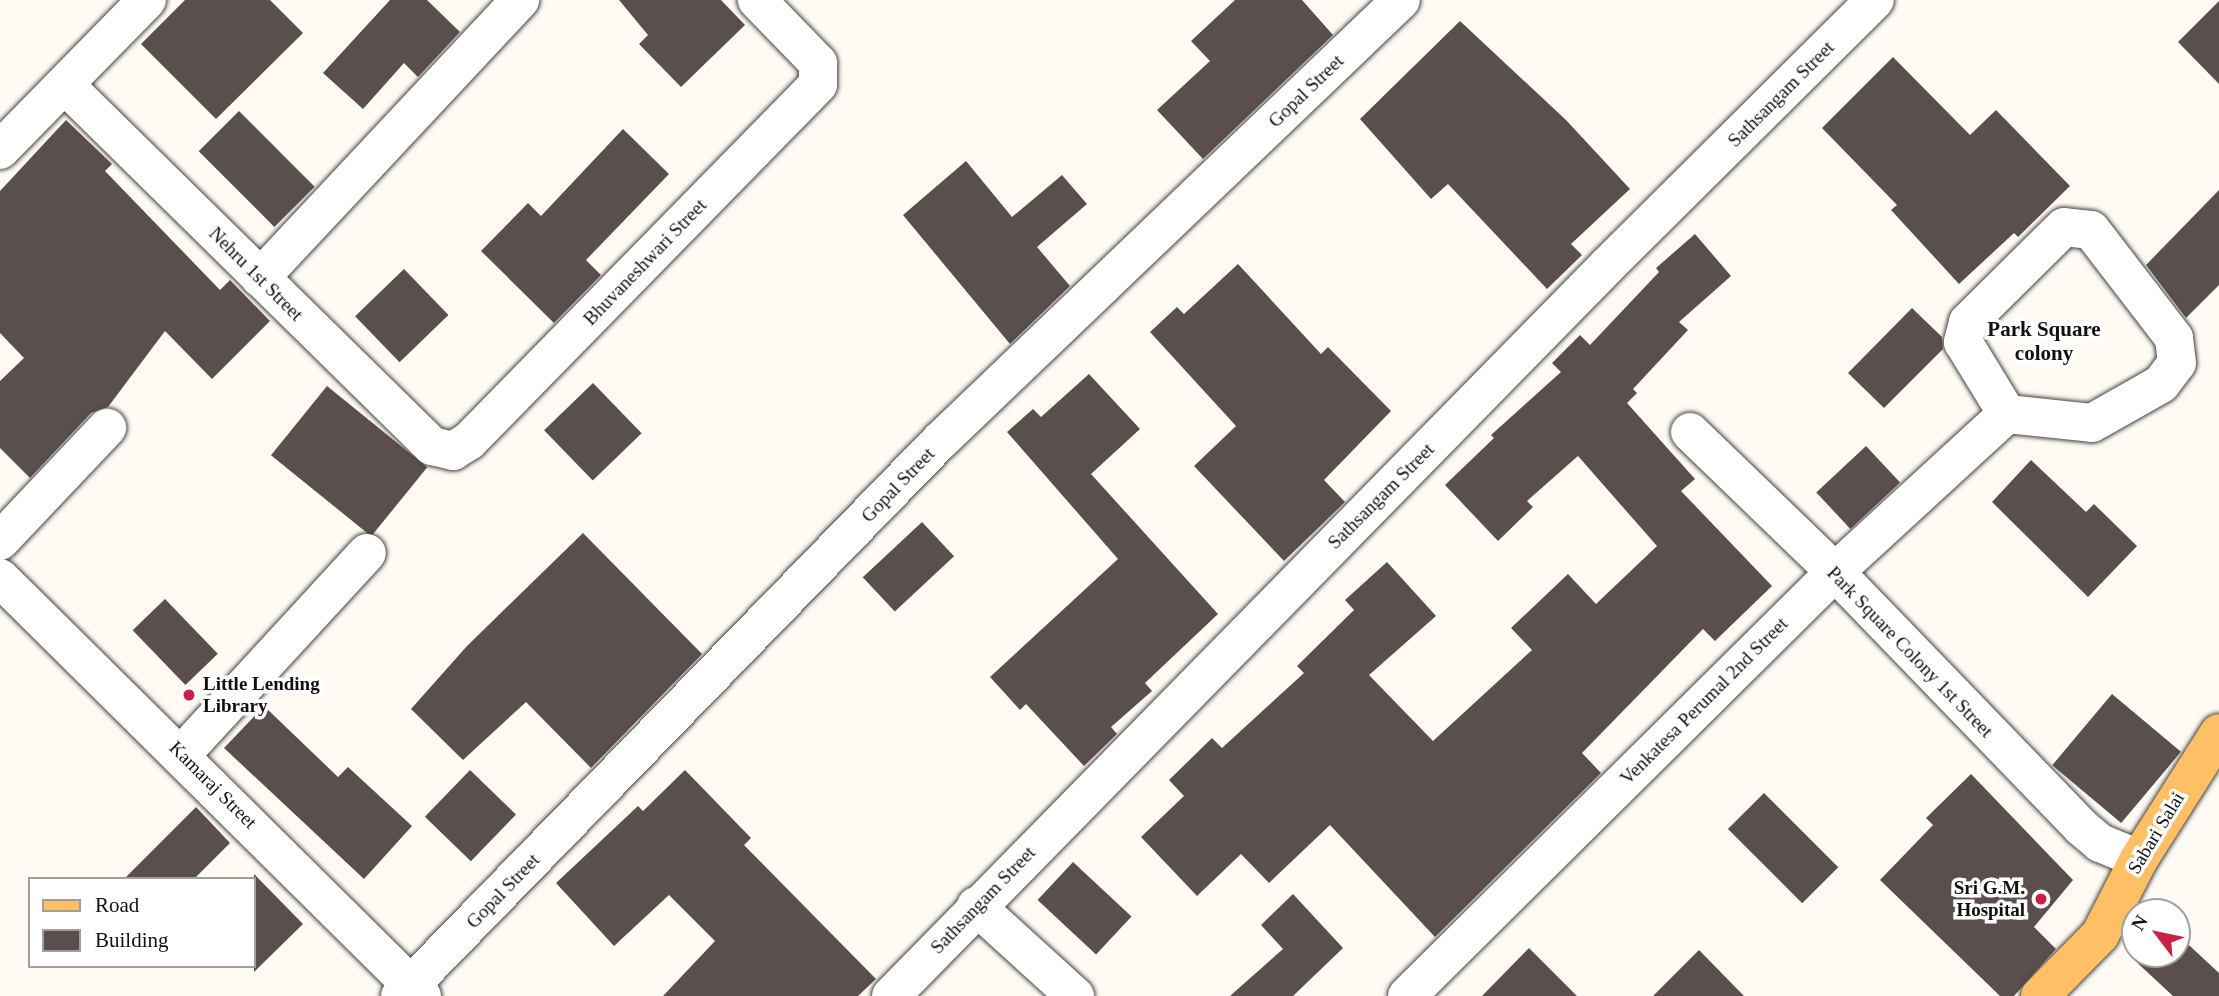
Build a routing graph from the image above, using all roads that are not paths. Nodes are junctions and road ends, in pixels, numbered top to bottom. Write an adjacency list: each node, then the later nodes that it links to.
1 (147, 0): 6 (street)
2 (520, 0): 8 (street)
3 (757, 0): 12 (street, Bhuvaneshwari Street)
4 (1401, 0): 21 (street, Gopal Street)
5 (1875, 0): 20 (street, Sathsangam Street)
6 (65, 85): 7 (street); 8 (street, Nehru 1st Street)
7 (0, 150)
8 (260, 278): 12 (street, Nehru 1st Street)
9 (2007, 414): 9 (street); 15 (street, Venkatesa Perumal 2nd Street)
10 (107, 428): 13 (street)
11 (1690, 432): 15 (street, Park Square Colony 1st Street)
12 (453, 450)
13 (0, 541)
14 (367, 553): 18 (street)
15 (1835, 572): 19 (street, Park Square Colony 1st Street); 24 (street, Venkatesa Perumal 2nd Street)
16 (0, 578): 18 (street, Kamaraj Street)
17 (2219, 733): 19 (main road, Sabari Salai)
18 (182, 754): 21 (street, Kamaraj Street)
19 (2139, 859): 25 (main road, Sabari Salai)
20 (976, 906): 22 (street, Sathsangam Street); 23 (street)
21 (411, 992)
22 (891, 996)
23 (1075, 996)
24 (1407, 996)
25 (2040, 996)

